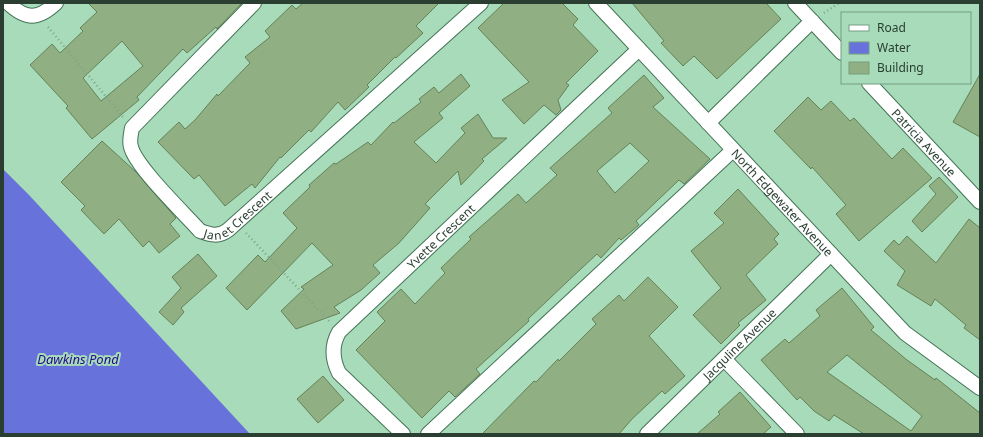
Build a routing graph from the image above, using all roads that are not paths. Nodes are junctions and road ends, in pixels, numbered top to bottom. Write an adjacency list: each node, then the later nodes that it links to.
1 (8, 3): 2 (street)
2 (56, 3)
3 (254, 3): 4 (street, Janet Crescent)
4 (481, 3)
5 (596, 3): 8 (street, North Edgewater Avenue)
6 (795, 3): 7 (street)
7 (812, 21): 9 (street); 11 (street)
8 (639, 49): 11 (street, North Edgewater Avenue); 17 (street, Yvette Crescent)
9 (841, 53)
10 (871, 84): 13 (street, Patricia Avenue)
11 (708, 123): 12 (street, North Edgewater Avenue)
12 (733, 150): 14 (street, North Edgewater Avenue); 18 (street)
13 (980, 202)
14 (831, 254): 15 (street, Jacquline Avenue); 16 (street, North Edgewater Avenue)
15 (724, 359): 19 (street, Jacquline Avenue); 20 (street)
16 (980, 388)
17 (403, 434)
18 (428, 434)
19 (647, 434)
20 (797, 434)

